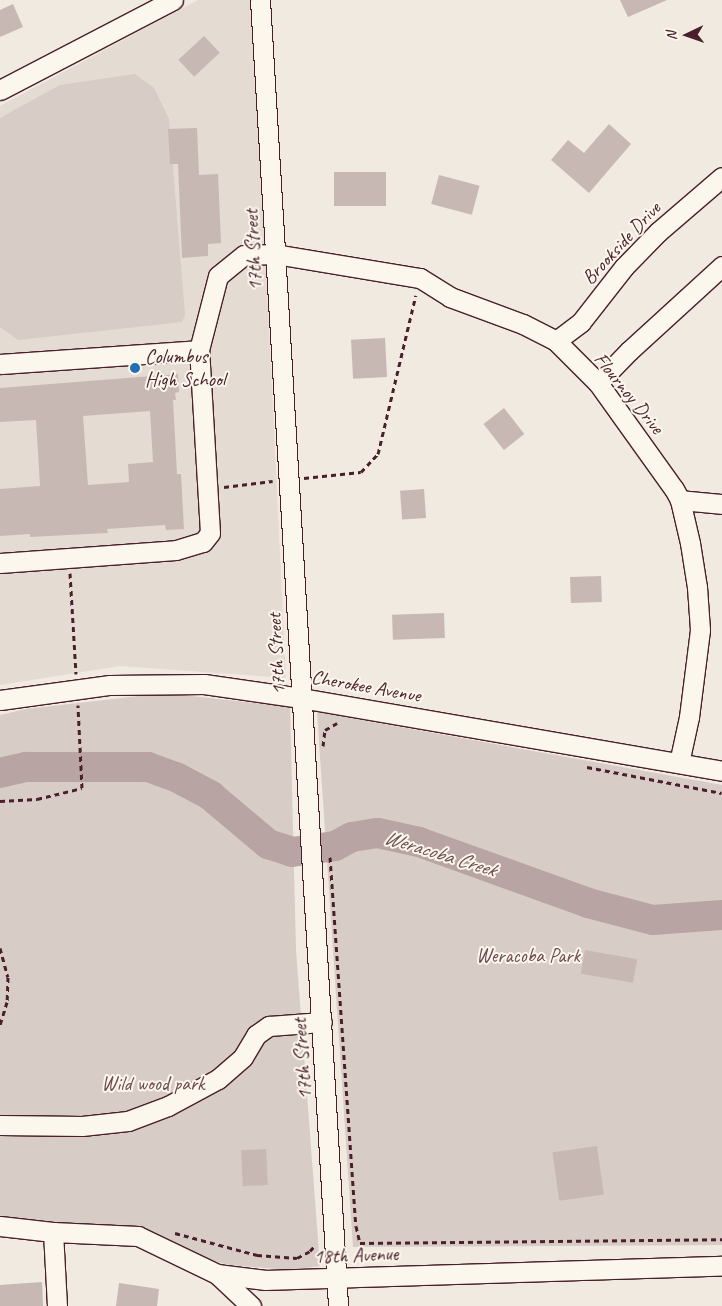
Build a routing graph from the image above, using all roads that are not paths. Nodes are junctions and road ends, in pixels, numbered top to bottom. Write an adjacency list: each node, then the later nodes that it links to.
1 (174, 0): 3 (street)
2 (260, 0): 5 (street, 17th Street)
3 (0, 90)
4 (722, 177): 7 (street, Brookside Drive)
5 (275, 254): 7 (street, Flournoy Drive); 8 (street, Flournoy Drive); 14 (street, 17th Street)
6 (722, 266): 10 (street)
7 (556, 341): 10 (street, Flournoy Drive)
8 (199, 350): 9 (street); 13 (street, Flournoy Drive)
9 (0, 364)
10 (598, 383): 11 (street, Flournoy Drive)
11 (680, 500): 12 (street); 16 (street, Flournoy Drive)
12 (722, 504)
13 (0, 563)
14 (301, 698): 15 (street, Cherokee Avenue); 16 (street, Cherokee Avenue); 18 (street, 17th Street)
15 (0, 700)
16 (680, 763): 17 (street, Cherokee Avenue)
17 (722, 771)
18 (322, 1022): 19 (street); 24 (street, 17th Street)
19 (0, 1125)
20 (0, 1226): 21 (street, 18th Avenue)
21 (53, 1232): 23 (street, 18th Avenue); 25 (street)
22 (722, 1266): 24 (street, 18th Avenue)
23 (217, 1274): 24 (street, 18th Avenue); 26 (street)
24 (338, 1279): 27 (street, 17th Street)
25 (57, 1306)
26 (252, 1306)
27 (338, 1306)

